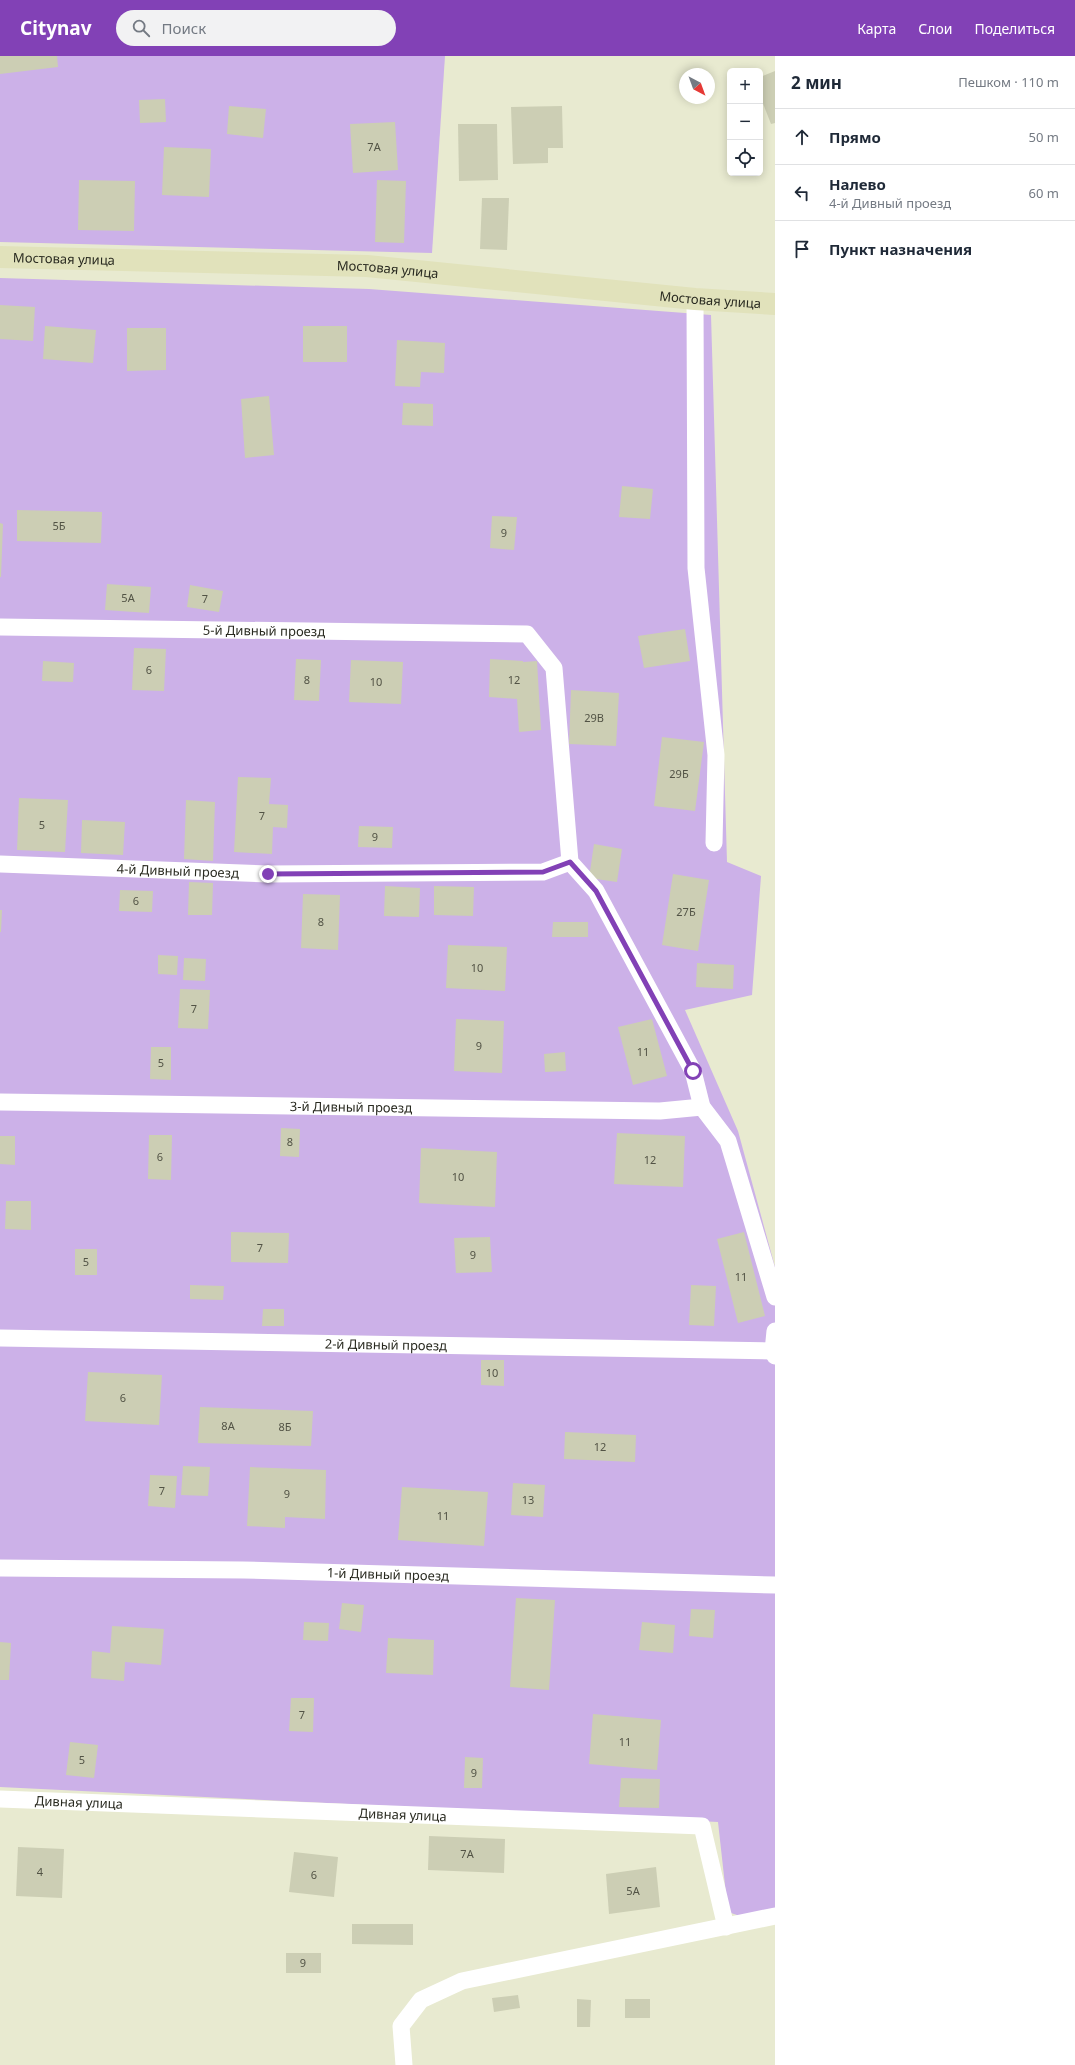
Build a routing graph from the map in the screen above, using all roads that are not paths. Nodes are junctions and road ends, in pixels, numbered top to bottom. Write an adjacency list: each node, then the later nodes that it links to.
1 (0, 257): 2 (street, Мостовая улица)
2 (695, 299): 3 (street, Мостовая улица); 5 (lane)
3 (775, 304)
4 (0, 627): 6 (lane, 5-й Дивный проезд)
5 (714, 843)
6 (570, 862): 7 (lane, 4-й Дивный проезд); 9 (lane)
7 (0, 864)
8 (0, 1102): 9 (lane, 3-й Дивный проезд)
9 (702, 1107): 10 (lane)
10 (775, 1297)
11 (775, 1331): 13 (lane)
12 (0, 1338): 13 (lane, 2-й Дивный проезд)
13 (774, 1353)
14 (0, 1568): 15 (lane, 1-й Дивный проезд)
15 (775, 1585)
16 (0, 1799): 18 (lane, Дивная улица)
17 (775, 1916): 18 (lane)
18 (726, 1927): 19 (lane)
19 (404, 2065)

